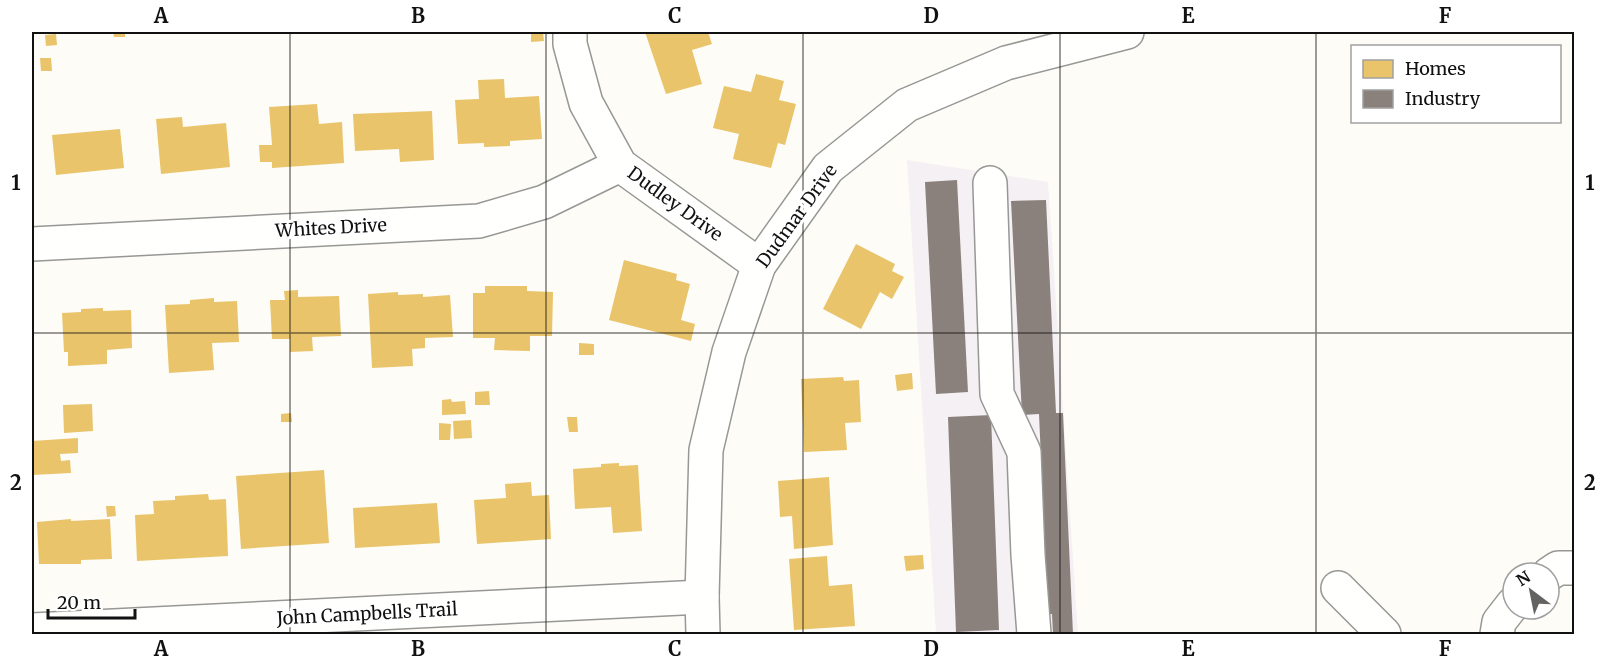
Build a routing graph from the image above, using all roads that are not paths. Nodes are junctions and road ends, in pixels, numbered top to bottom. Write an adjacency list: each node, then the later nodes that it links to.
1 (570, 32): 3 (street, Dudley Drive)
2 (1115, 35): 6 (street, Dudmar Drive)
3 (620, 165): 5 (street, Whites Drive); 6 (street, Dudley Drive)
4 (990, 183): 12 (street)
5 (32, 244)
6 (759, 265): 8 (street, Dudmar Drive)
7 (1338, 588): 13 (street)
8 (702, 597): 10 (street, John Campbells Trail); 11 (street, Dudmar Drive)
9 (1501, 619): 14 (street)
10 (32, 630)
11 (704, 634)
12 (1034, 634)
13 (1384, 634)
14 (1497, 634)

